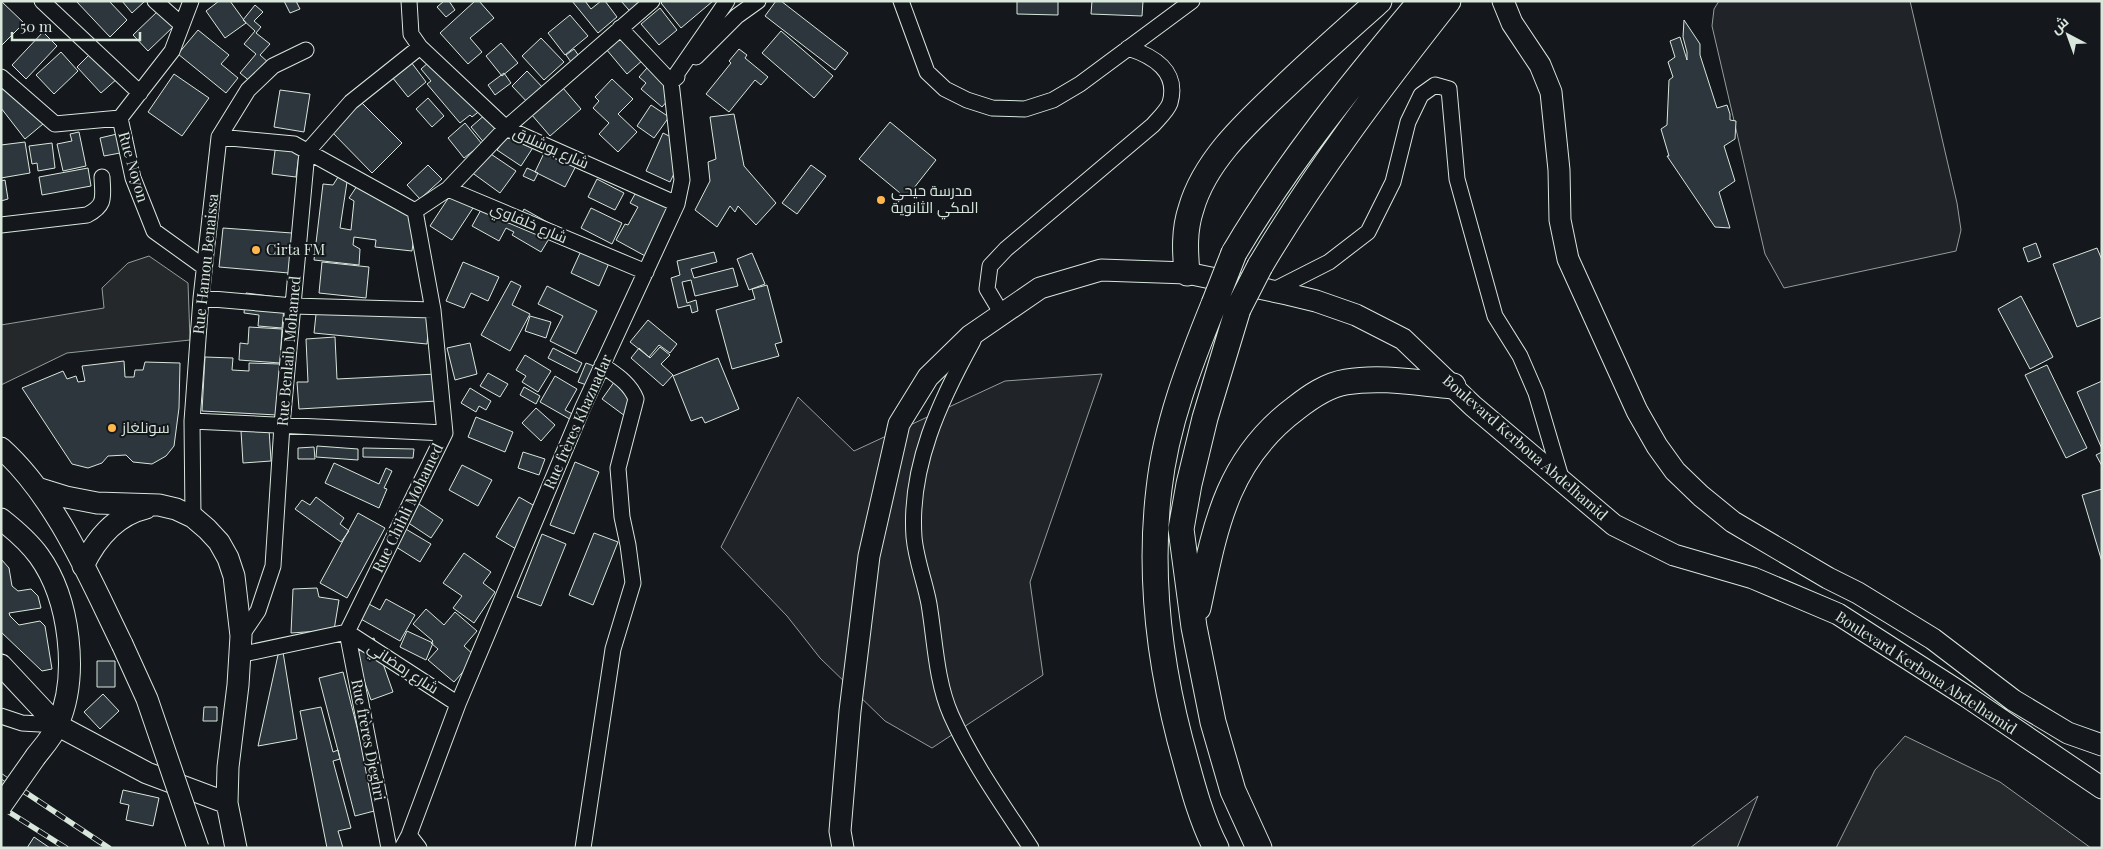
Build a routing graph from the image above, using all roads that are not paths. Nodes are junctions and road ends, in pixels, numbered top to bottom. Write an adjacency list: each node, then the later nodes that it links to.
1 (42, 1): 21 (street)
2 (156, 1): 14 (street)
3 (191, 1): 14 (street, Rue Noyon)
4 (410, 1): 16 (street)
5 (652, 1): 15 (street)
6 (726, 1): 20 (street)
7 (758, 1): 20 (street)
8 (901, 1): 17 (street)
9 (1192, 1): 17 (street)
10 (1379, 1): 33 (highway)
11 (1421, 1): 37 (highway, bridge)
12 (1448, 1): 37 (highway, bridge)
13 (1503, 1): 53 (main road)
14 (182, 26): 21 (street, Rue Noyon)
15 (620, 28): 20 (street); 23 (street)
16 (420, 47): 23 (street, شارع بوشلاق); 25 (street)
17 (1128, 48): 39 (street)
18 (306, 50): 24 (street, Rue Hamou Benaissa)
19 (1, 77): 22 (street)
20 (671, 82): 28 (street, Rue frères Khaznadar)
21 (140, 93): 22 (street, Rue Noyon)
22 (120, 118): 31 (street, Rue Noyon)
23 (506, 128): 27 (street); 28 (street, شارع بوشلاق)
24 (219, 137): 25 (street); 31 (street, Rue Hamou Benaissa)
25 (307, 152): 29 (street); 36 (street, Rue Benlaib Mohamed)
26 (102, 177): 30 (street)
27 (448, 189): 29 (street); 32 (street, شارع خلفاوي)
28 (678, 204): 32 (street, Rue frères Khaznadar)
29 (415, 211): 38 (street, Rue Chihli Mohamed)
30 (1, 225)
31 (204, 267): 35 (street, Rue Hamou Benaissa)
32 (646, 272): 41 (street, Rue frères Khaznadar)
33 (1186, 273): 34 (main road, Boulevard Kerboua Abdelhamid); 39 (main road, Boulevard Kerboua Abdelhamid)
34 (1272, 290): 42 (main road, Boulevard Kerboua Abdelhamid); 47 (street)
35 (201, 298): 36 (street); 43 (street, Rue Hamou Benaissa)
36 (293, 306): 38 (street); 44 (street, Rue Benlaib Mohamed)
37 (1226, 306): 55 (highway); 74 (highway)
38 (433, 310): 45 (street, Rue Chihli Mohamed)
39 (1002, 314): 40 (main road, Boulevard Kerboua Abdelhamid)
40 (978, 330): 72 (main road, Boulevard Kerboua Abdelhamid); 73 (street)
41 (602, 365): 59 (street, Rue frères Khaznadar); 71 (street)
42 (1453, 386): 47 (main road, Boulevard Kerboua Abdelhamid); 55 (highway)
43 (192, 421): 44 (street); 50 (street, Rue Hamou Benaissa)
44 (282, 425): 45 (street); 57 (street, Rue Benlaib Mohamed)
45 (445, 433): 56 (street, Rue Chihli Mohamed)
46 (1, 448): 48 (main road)
47 (1562, 482): 54 (main road, Boulevard Kerboua Abdelhamid)
48 (37, 488): 49 (main road); 52 (main road)
49 (159, 504): 50 (main road); 52 (main road)
50 (193, 517): 57 (main road)
51 (1, 519): 61 (main road)
52 (83, 566): 67 (main road, bridge)
53 (1828, 578): 54 (main road); 62 (main road)
54 (1814, 604): 63 (main road, Boulevard Kerboua Abdelhamid)
55 (1194, 627): 75 (highway)
56 (348, 632): 57 (street); 59 (street, شارع رمضاني); 69 (street, Rue frères Djeghri)
57 (240, 646): 64 (main road)
58 (1, 665): 61 (main road)
59 (458, 704): 66 (street, Rue frères Khaznadar)
60 (1, 716): 61 (street)
61 (57, 725): 64 (main road); 65 (main road, bridge)
62 (2102, 745)
63 (2102, 788)
64 (227, 803): 68 (main road)
65 (1, 806)
66 (406, 841): 70 (street)
67 (198, 848)
68 (236, 848)
69 (389, 848)
70 (419, 848)
71 (583, 848)
72 (843, 848)
73 (1031, 848)
74 (1216, 848)
75 (1258, 848)

